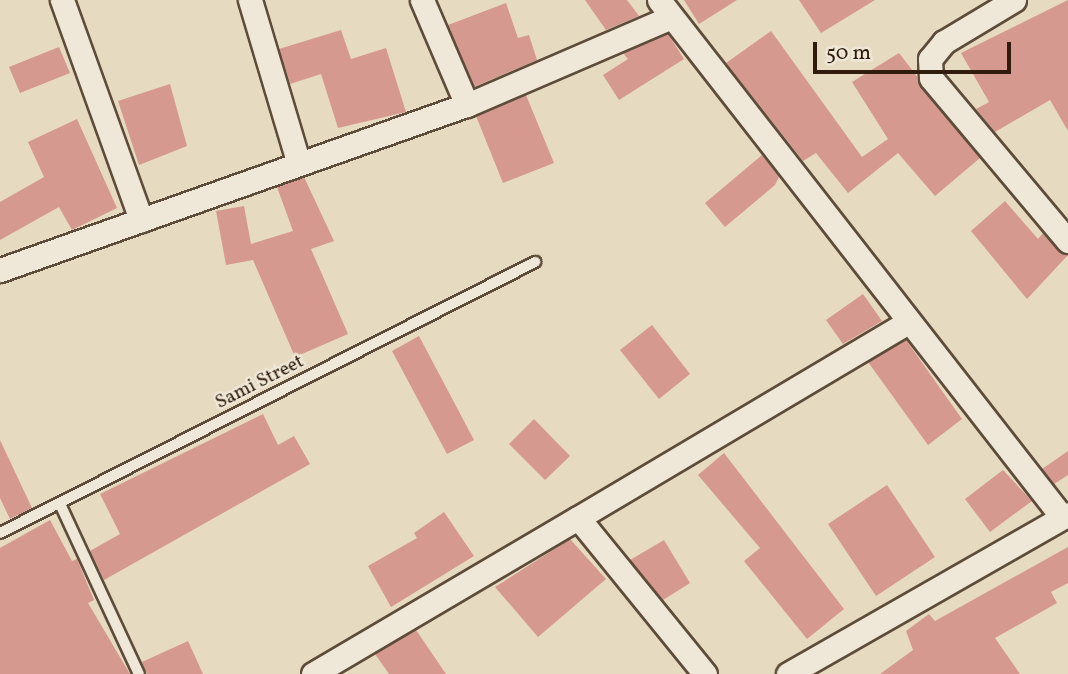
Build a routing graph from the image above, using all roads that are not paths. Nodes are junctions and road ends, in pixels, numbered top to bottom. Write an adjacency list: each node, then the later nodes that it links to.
1 (62, 0): 8 (street)
2 (250, 0): 7 (street)
3 (422, 0): 6 (street)
4 (1014, 0): 9 (street)
5 (665, 8): 6 (street); 12 (street)
6 (467, 105): 7 (street)
7 (299, 164): 8 (street)
8 (141, 220): 11 (street)
9 (1068, 241)
10 (535, 262): 13 (lane, Sami Street)
11 (0, 270)
12 (906, 324): 14 (street); 15 (street)
13 (60, 504): 16 (lane, Sami Street); 17 (lane)
14 (1065, 516): 20 (street)
15 (578, 518): 18 (street); 19 (street)
16 (0, 533)
17 (139, 674)
18 (313, 674)
19 (705, 674)
20 (788, 674)

